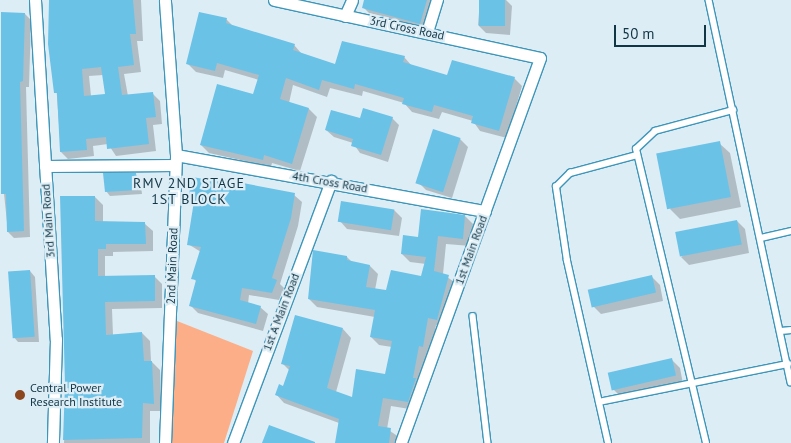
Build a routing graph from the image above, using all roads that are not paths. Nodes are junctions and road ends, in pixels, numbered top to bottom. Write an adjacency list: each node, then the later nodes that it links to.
1 (34, 0): 13 (street, 3rd Main Road)
2 (165, 0): 12 (street, 2nd Main Road)
3 (274, 0): 7 (street, 3rd Cross Road)
4 (352, 0): 7 (street)
5 (437, 0): 8 (street)
6 (708, 0): 10 (lane)
7 (346, 16): 8 (street, 3rd Cross Road)
8 (427, 32): 9 (street, 3rd Cross Road)
9 (540, 58): 15 (street, 1st Main Road)
10 (733, 110): 11 (lane); 17 (lane)
11 (637, 154): 23 (lane); 24 (lane)
12 (175, 160): 13 (street, 4th Cross Road); 14 (street, 4th Cross Road); 26 (street, 2nd Main Road)
13 (45, 166): 25 (street, 3rd Main Road)
14 (331, 182): 15 (street, 4th Cross Road); 27 (street, 1st A Main Road)
15 (485, 211): 28 (street, 1st Main Road)
16 (791, 231): 17 (lane)
17 (761, 238): 20 (lane)
18 (473, 316): 29 (lane)
19 (791, 330): 20 (lane)
20 (781, 331): 21 (lane)
21 (788, 364): 22 (lane); 23 (lane)
22 (791, 382)
23 (692, 386): 24 (lane); 31 (lane)
24 (599, 402): 30 (lane)
25 (54, 443)
26 (165, 443)
27 (234, 443)
28 (401, 443)
29 (488, 443)
30 (608, 443)
31 (706, 443)

